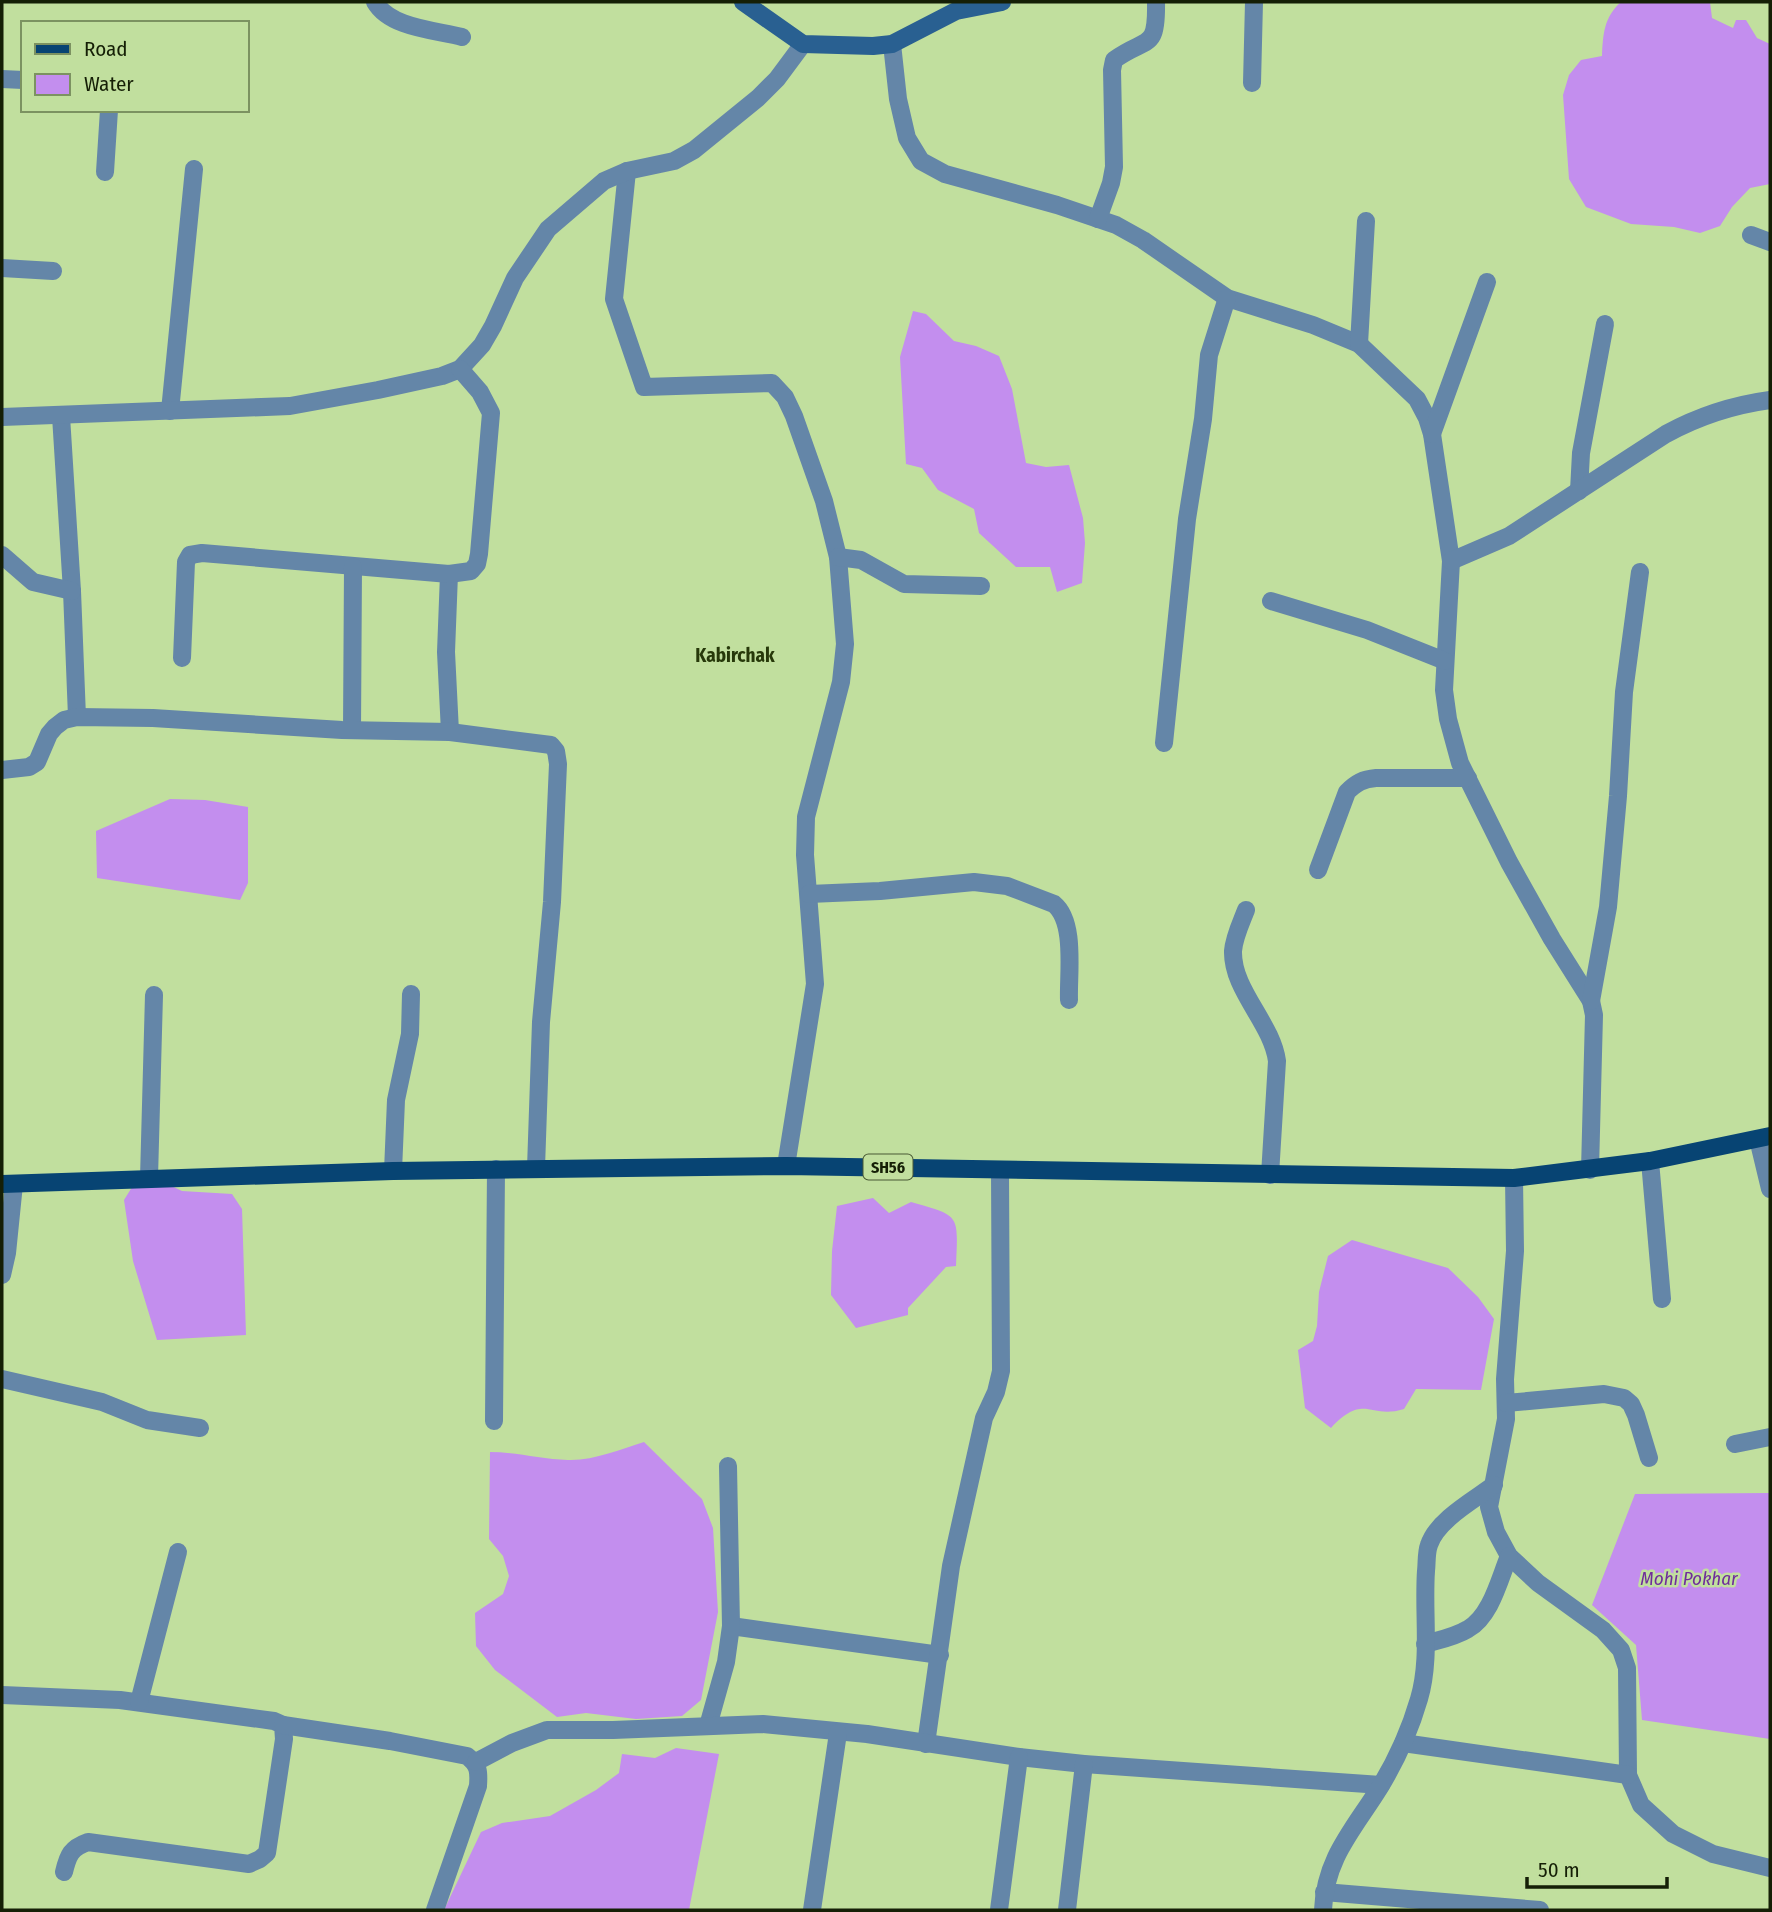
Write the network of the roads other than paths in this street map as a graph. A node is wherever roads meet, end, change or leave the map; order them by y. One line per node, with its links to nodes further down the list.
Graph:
1 (375, 2): 7 (street)
2 (743, 2): 8 (main road)
3 (1002, 2): 6 (main road)
4 (1156, 2): 17 (street)
5 (1254, 2): 12 (street)
6 (954, 6): 9 (main road)
7 (462, 37)
8 (803, 44): 9 (main road); 15 (street)
9 (892, 44): 17 (street)
10 (2, 79): 11 (street)
11 (21, 80)
12 (1252, 83)
13 (109, 112): 16 (street)
14 (194, 169): 29 (street)
15 (627, 171): 27 (street); 35 (street)
16 (106, 172)
17 (1098, 219): 24 (street)
18 (1366, 221): 26 (street)
19 (1751, 235): 20 (street)
20 (1770, 242)
21 (2, 268): 22 (street)
22 (53, 271)
23 (1488, 282): 32 (street)
24 (1227, 298): 26 (street); 48 (street)
25 (1605, 324): 33 (street)
26 (1359, 344): 32 (street)
27 (460, 369): 29 (street); 39 (street)
28 (1770, 400): 33 (street)
29 (170, 411): 31 (street)
30 (2, 416): 31 (street)
31 (61, 416): 41 (street)
32 (1432, 434): 36 (street)
33 (1578, 491): 36 (street)
34 (2, 555): 41 (street)
35 (838, 557): 40 (street); 52 (street)
36 (1451, 561): 44 (street)
37 (353, 567): 39 (street); 43 (street); 46 (street)
38 (1640, 572): 57 (street)
39 (449, 574): 47 (street)
40 (981, 586)
41 (72, 591): 45 (street)
42 (1271, 601): 44 (street)
43 (182, 658)
44 (1445, 661): 50 (street)
45 (77, 717): 46 (street); 49 (street)
46 (352, 730): 47 (street)
47 (450, 732): 61 (street)
48 (1164, 743)
49 (2, 770)
50 (1468, 778): 51 (street); 57 (street)
51 (1318, 870)
52 (809, 894): 56 (street); 60 (street)
53 (1246, 910): 66 (street)
54 (411, 994): 64 (street)
55 (154, 995): 67 (street)
56 (1069, 1000)
57 (1591, 1001): 63 (street)
58 (1764, 1138): 59 (main road, SH56); 70 (street)
59 (1650, 1161): 63 (main road, SH56); 72 (street)
60 (786, 1166): 61 (main road, SH56); 65 (main road, SH56)
61 (536, 1168): 62 (main road, SH56)
62 (496, 1169): 64 (main road, SH56); 75 (street)
63 (1590, 1170): 68 (main road, SH56)
64 (393, 1171): 67 (main road, SH56)
65 (1000, 1171): 66 (main road, SH56); 86 (street)
66 (1270, 1175): 68 (main road, SH56)
67 (149, 1178): 69 (main road, SH56)
68 (1514, 1178): 74 (street)
69 (8, 1184): 71 (street)
70 (1770, 1189)
71 (2, 1275)
72 (1662, 1298)
73 (2, 1379): 76 (street)
74 (1506, 1403): 79 (street); 81 (street)
75 (495, 1421)
76 (200, 1428)
77 (1770, 1437): 78 (street)
78 (1735, 1444)
79 (1649, 1458)
80 (728, 1466): 84 (street)
81 (1494, 1485): 83 (street); 85 (street)
82 (178, 1552): 88 (street)
83 (1509, 1556): 85 (street); 97 (street)
84 (731, 1626): 86 (street); 90 (street)
85 (1425, 1644): 92 (street)
86 (940, 1655): 93 (street)
87 (2, 1695): 88 (street)
88 (139, 1702): 89 (street)
89 (283, 1725): 95 (street); 100 (street)
90 (708, 1726): 91 (street); 95 (street)
91 (838, 1733): 93 (street); 103 (street)
92 (1403, 1743): 97 (street); 98 (street)
93 (926, 1744): 94 (street)
94 (1019, 1757): 96 (street); 104 (street)
95 (476, 1762): 102 (street)
96 (1084, 1764): 98 (street); 105 (street)
97 (1628, 1775): 99 (street)
98 (1381, 1785): 101 (street)
99 (1770, 1868)
100 (64, 1872)
101 (1323, 1901): 106 (street)
102 (435, 1910)
103 (812, 1910)
104 (999, 1910)
105 (1068, 1910)
106 (1540, 1910)

